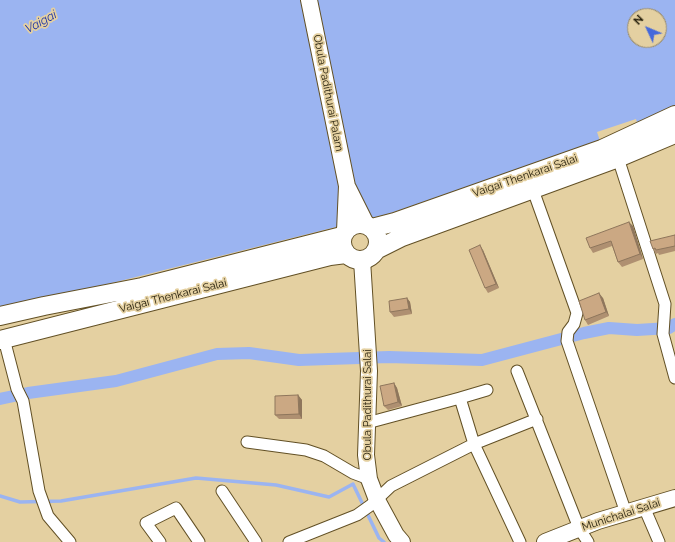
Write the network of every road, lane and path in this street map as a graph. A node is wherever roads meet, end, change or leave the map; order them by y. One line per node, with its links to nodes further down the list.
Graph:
1 (309, 0): 5 (main road, Obula Padithurai Palam)
2 (675, 115): 7 (main road, Vaigai Thenkarai Salai)
3 (675, 134): 4 (main road, Vaigai Thenkarai Salai)
4 (618, 158): 6 (main road, Vaigai Thenkarai Salai); 10 (street)
5 (347, 186): 7 (main road, Obula Padithurai Palam); 8 (main road, Obula Padithurai Palam)
6 (533, 190): 9 (main road, Vaigai Thenkarai Salai); 26 (street)
7 (369, 226): 8 (main road); 9 (main road)
8 (343, 234): 9 (main road); 11 (main road, Vaigai Thenkarai Salai)
9 (361, 254): 12 (main road, Vaigai Thenkarai Salai); 18 (main road, Obula Padithurai Salai)
10 (670, 307): 14 (street)
11 (0, 316)
12 (2, 340): 28 (street)
13 (517, 370): 17 (street)
14 (675, 377)
15 (487, 390): 16 (street)
16 (460, 398): 18 (street); 20 (street)
17 (537, 419): 20 (street); 27 (street)
18 (367, 423): 21 (main road, Obula Padithurai Salai)
19 (247, 442): 21 (street)
20 (474, 444): 24 (street); 34 (street)
21 (369, 480): 24 (main road, Obula Padithurai Salai)
22 (222, 491): 31 (street)
23 (675, 498): 25 (main road, Munichalai Salai)
24 (374, 502): 32 (street); 33 (main road, Obula Padithurai Salai)
25 (644, 507): 26 (main road, Munichalai Salai); 37 (street)
26 (626, 513): 27 (main road, Munichalai Salai)
27 (579, 528): 35 (main road, Munichalai Salai); 36 (street)
28 (70, 542)
29 (160, 542): 30 (street)
30 (199, 542)
31 (256, 542)
32 (289, 542)
33 (402, 542)
34 (520, 542)
35 (545, 542)
36 (588, 542)
37 (659, 542)

